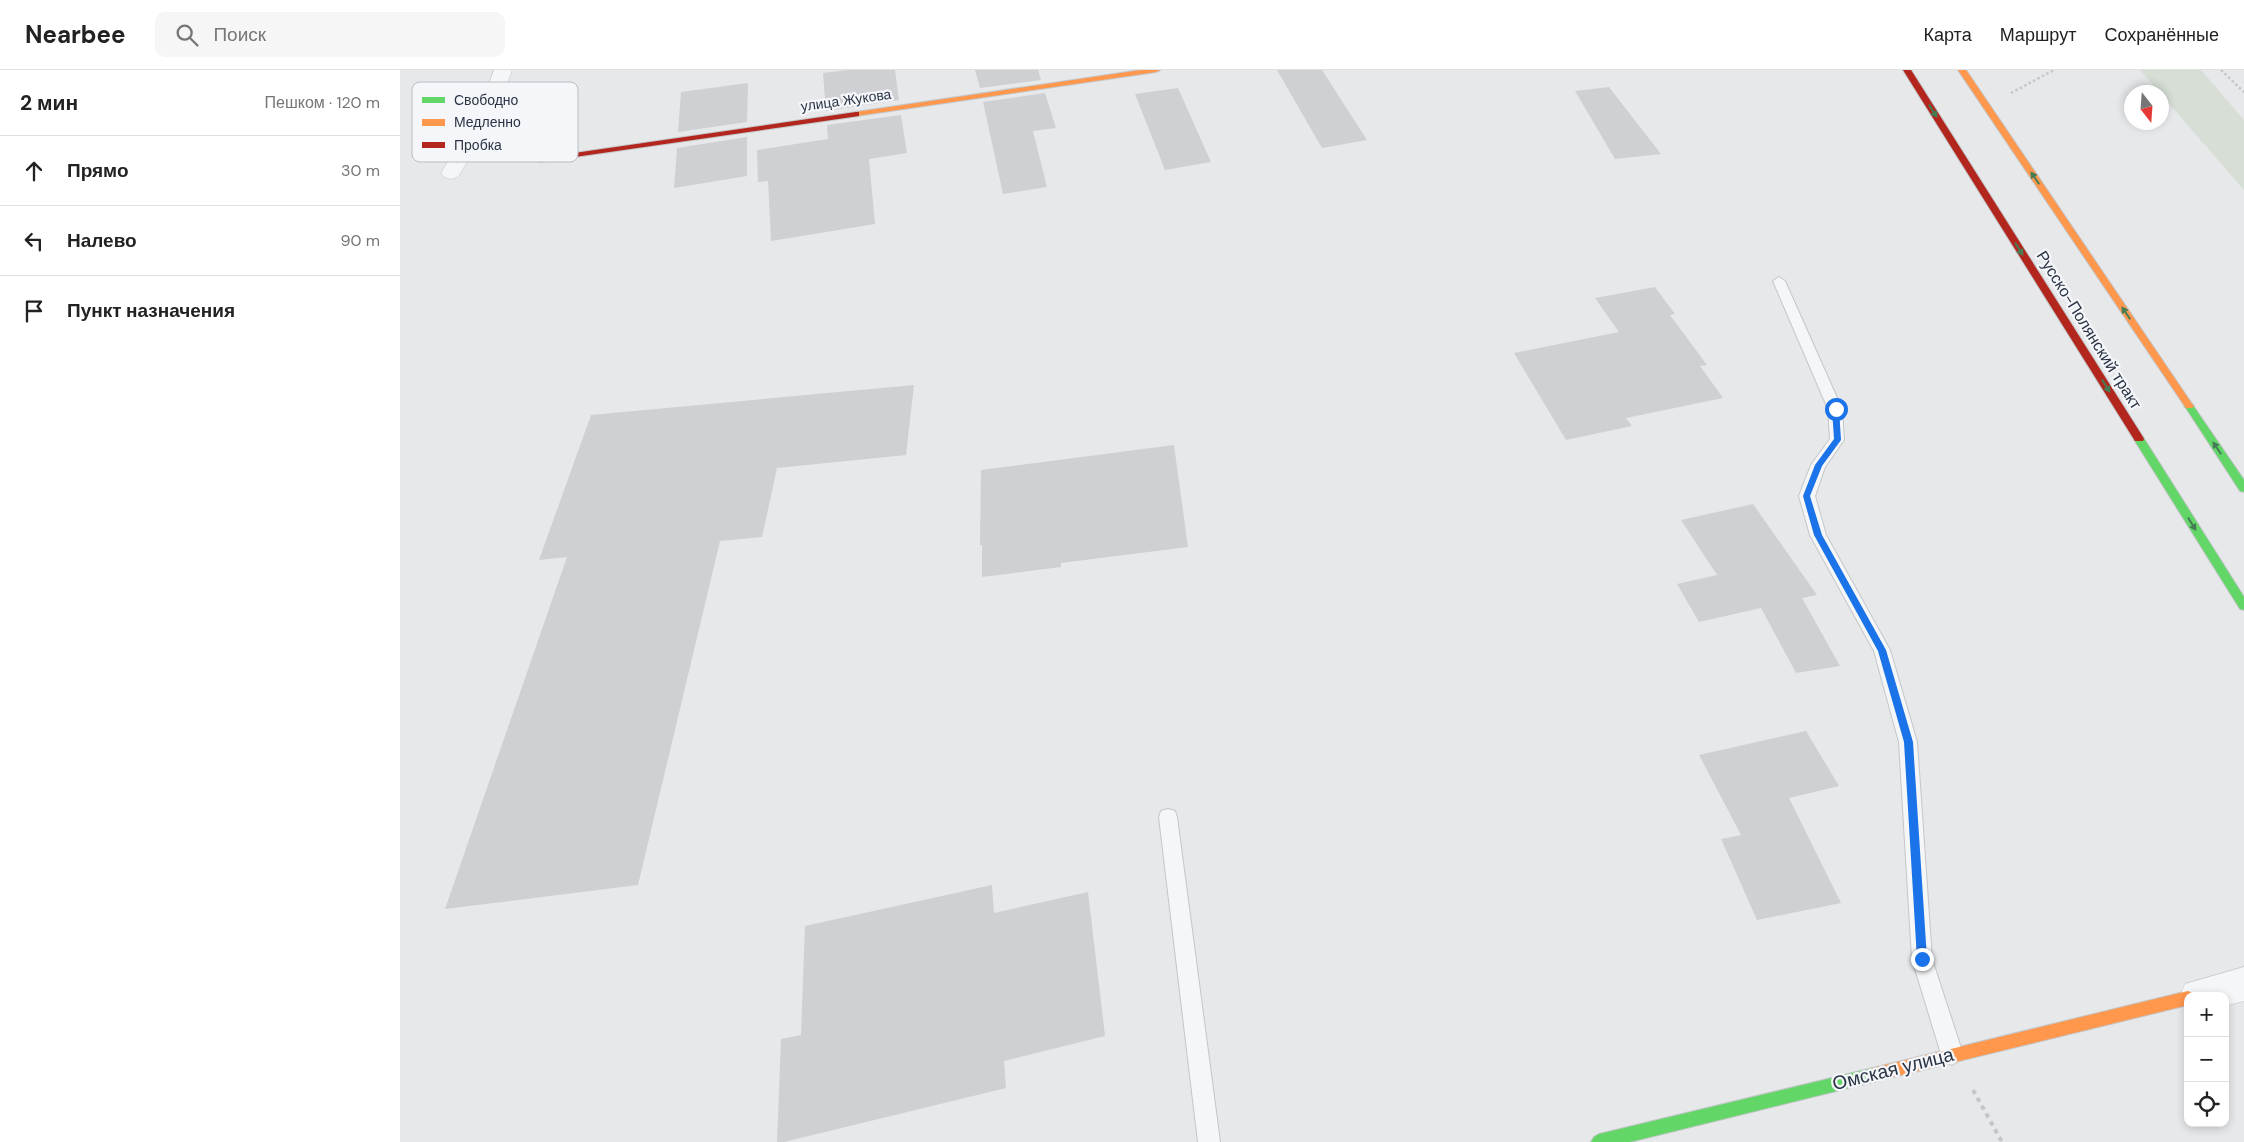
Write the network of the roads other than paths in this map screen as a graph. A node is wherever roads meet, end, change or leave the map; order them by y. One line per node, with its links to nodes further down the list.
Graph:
1 (503, 70): 5 (street)
2 (1156, 70): 6 (main road, улица Жукова)
3 (1907, 70): 11 (main road, Русско-Полянский тракт, one-way to 11)
4 (1962, 70): 10 (main road, one-way to 4)
5 (499, 82)
6 (578, 154)
7 (458, 162): 8 (street)
8 (451, 173)
9 (1779, 281): 16 (lane)
10 (2244, 488)
11 (2244, 606)
12 (1168, 817): 17 (lane)
13 (2244, 984): 14 (street)
14 (2213, 992)
15 (2184, 999): 16 (main road, Омская улица)
16 (1952, 1054): 18 (main road, Омская улица)
17 (1209, 1142)
18 (1598, 1142)

